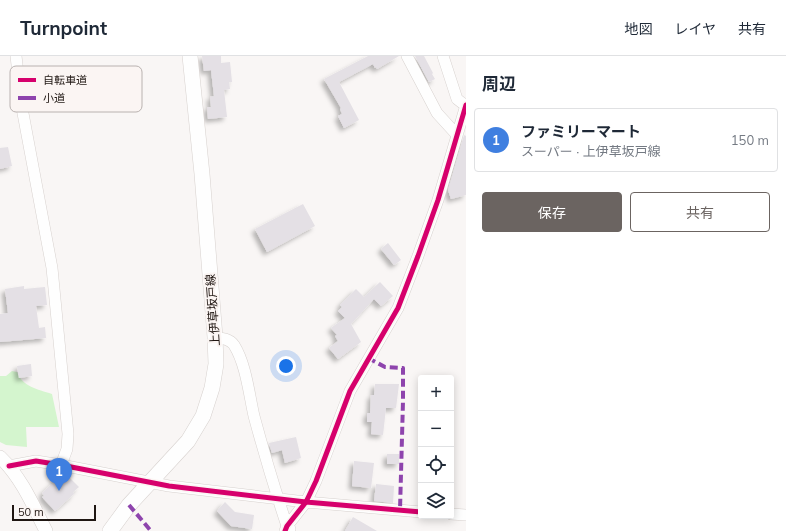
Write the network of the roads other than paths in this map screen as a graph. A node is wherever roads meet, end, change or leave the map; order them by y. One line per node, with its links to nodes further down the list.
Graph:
1 (16, 56): 5 (street)
2 (190, 56): 9 (main road, 上伊草坂戸線)
3 (406, 56): 8 (street)
4 (443, 56): 6 (street)
5 (17, 66)
6 (466, 105): 8 (street)
7 (23, 112): 11 (street)
8 (457, 135): 14 (street)
9 (215, 337): 12 (main road, 上伊草坂戸線); 13 (street)
10 (4, 461): 11 (street); 19 (street)
11 (61, 465): 12 (street)
12 (150, 482): 13 (street); 20 (main road, 上伊草坂戸線)
13 (278, 499): 14 (street); 18 (street)
14 (306, 502): 15 (street); 18 (street)
15 (418, 512)
16 (454, 514): 17 (street)
17 (466, 515)
18 (288, 529)
19 (46, 531)
20 (110, 531)

